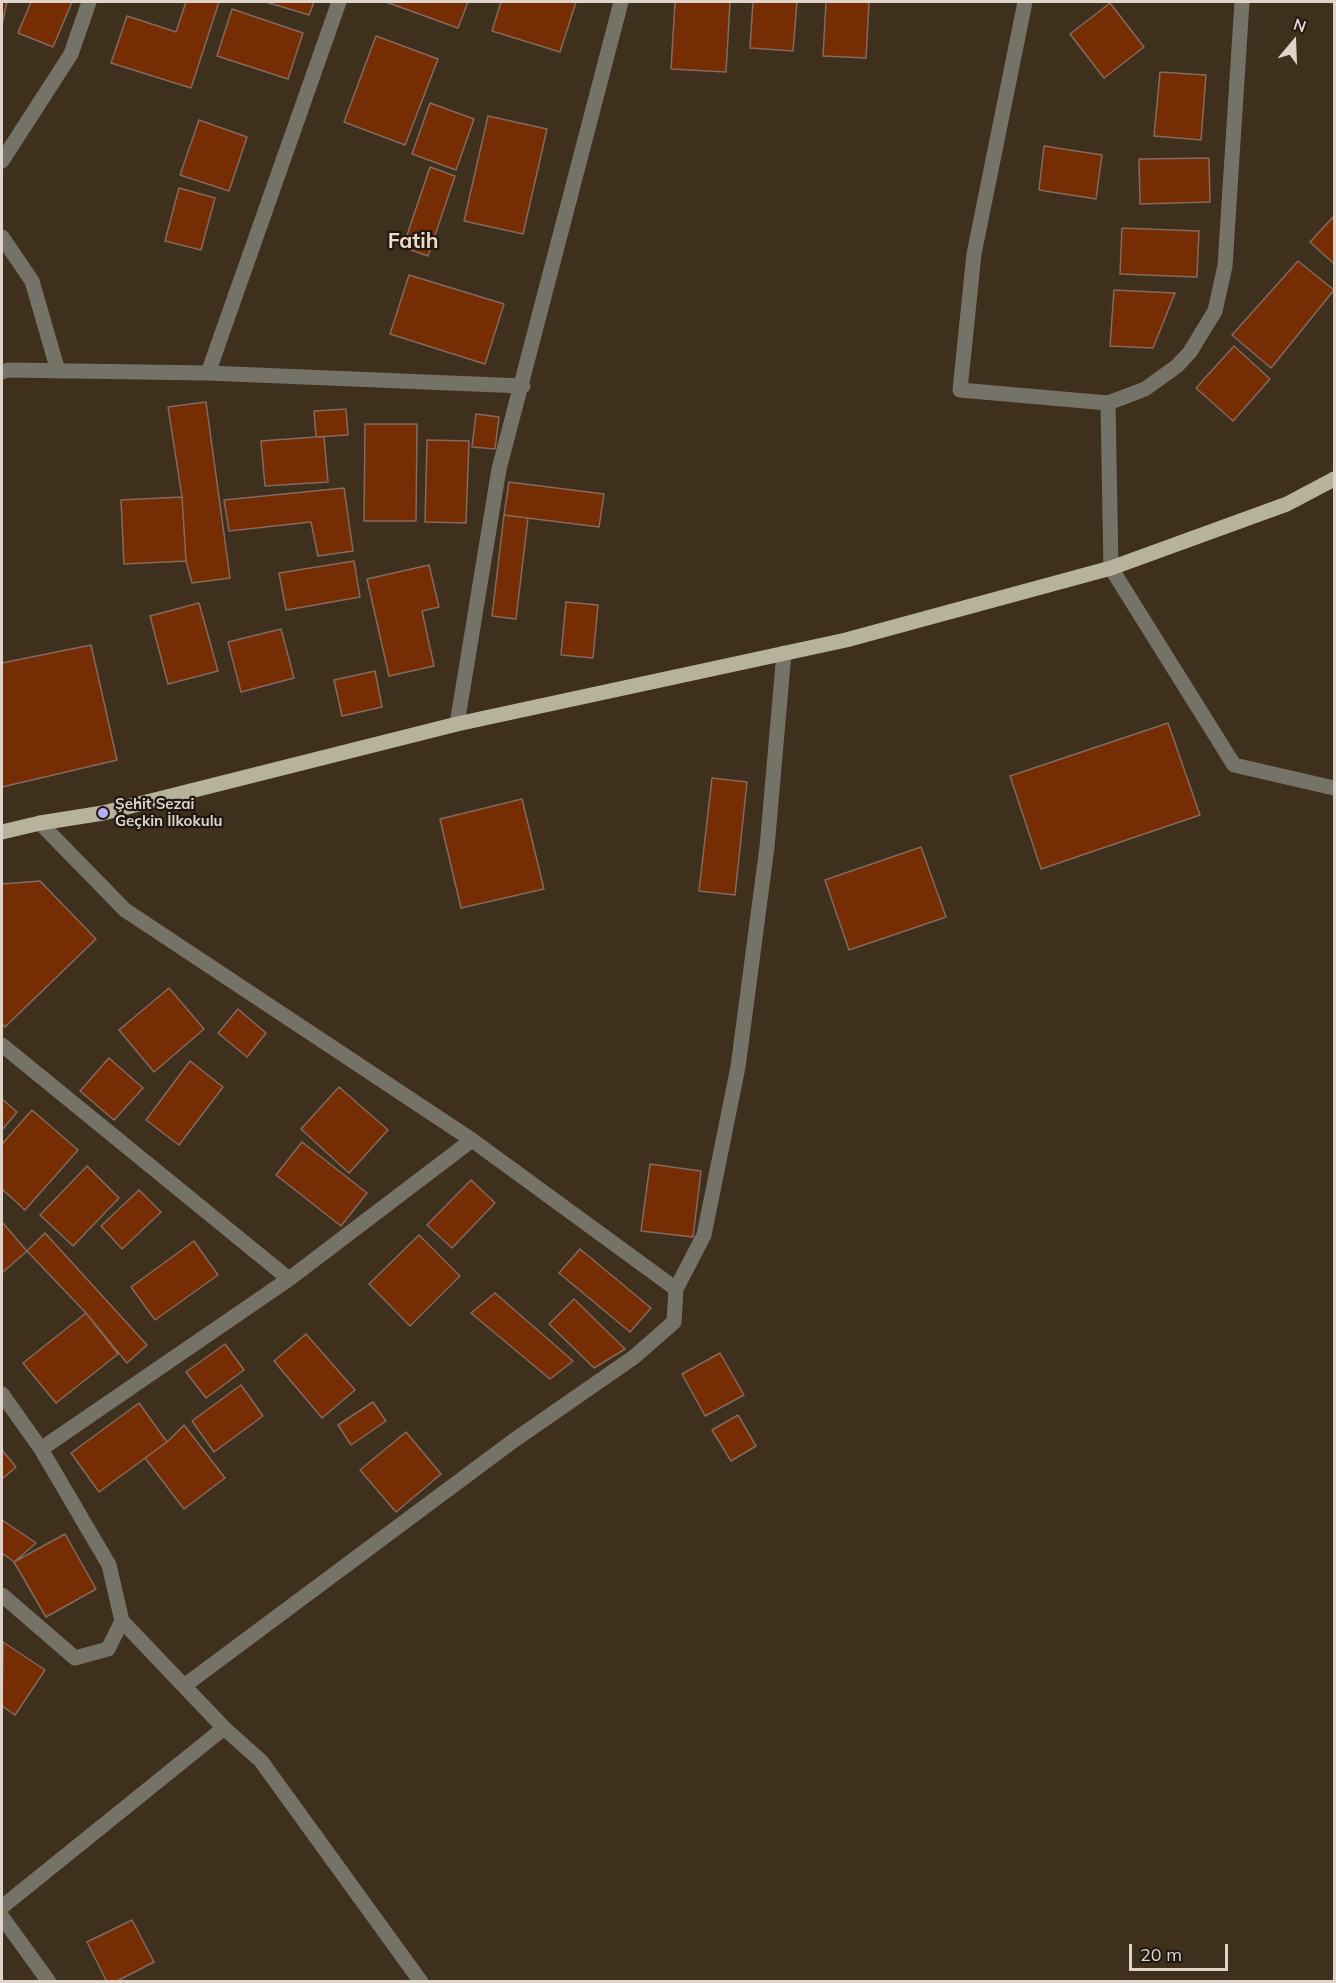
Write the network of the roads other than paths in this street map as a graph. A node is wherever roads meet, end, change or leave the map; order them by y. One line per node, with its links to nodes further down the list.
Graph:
1 (89, 2): 6 (street)
2 (339, 2): 10 (street)
3 (621, 2): 11 (street)
4 (1025, 2): 12 (street)
5 (1242, 2): 12 (street)
6 (2, 161)
7 (2, 237): 8 (street)
8 (58, 371): 9 (street); 10 (street)
9 (2, 372)
10 (208, 373): 11 (street)
11 (523, 386): 16 (street)
12 (1108, 403): 14 (street)
13 (1335, 479): 14 (main road)
14 (1111, 568): 15 (main road); 17 (street)
15 (784, 653): 16 (main road); 23 (street)
16 (458, 724): 18 (main road)
17 (1335, 788)
18 (40, 822): 19 (main road); 21 (street)
19 (2, 832)
20 (2, 1045): 22 (street)
21 (472, 1140): 22 (street); 23 (street)
22 (289, 1279): 25 (street)
23 (676, 1289): 28 (street)
24 (2, 1394): 25 (street)
25 (41, 1449): 27 (street)
26 (2, 1595): 27 (street)
27 (122, 1621): 28 (street)
28 (184, 1686): 29 (street)
29 (224, 1728): 30 (street); 33 (street)
30 (2, 1907)
31 (2, 1917): 32 (street)
32 (50, 1982)
33 (421, 1982)

